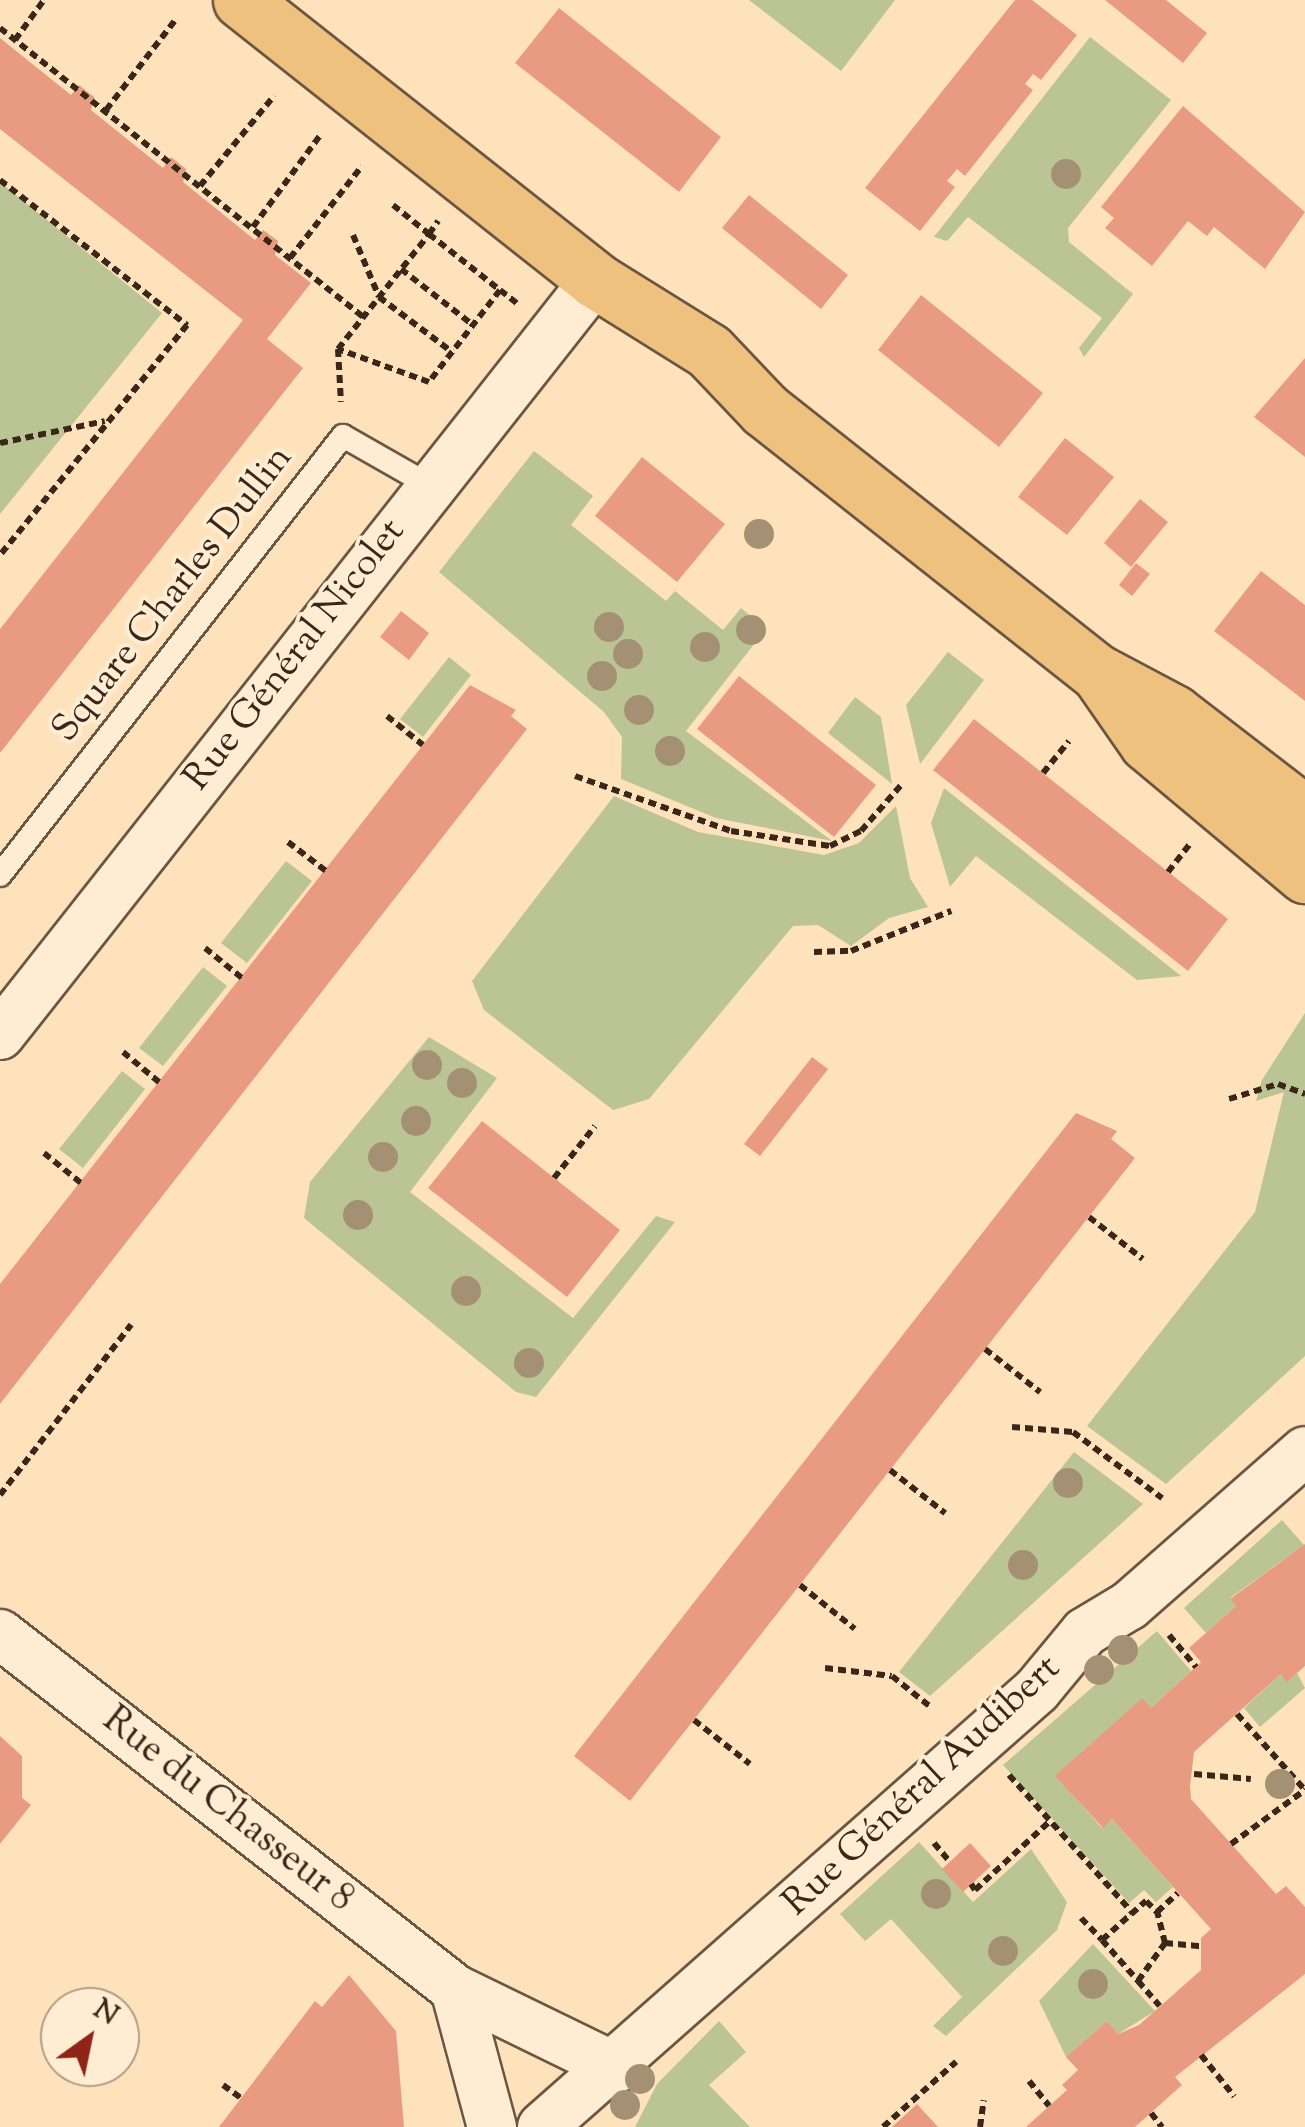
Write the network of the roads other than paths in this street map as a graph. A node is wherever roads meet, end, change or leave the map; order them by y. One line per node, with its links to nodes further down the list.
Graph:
1 (241, 0): 2 (main road)
2 (595, 280): 3 (street, Rue Général Nicolet); 4 (main road)
3 (428, 485): 6 (lane, Square Charles Dullin); 8 (street, Rue Général Nicolet)
4 (1097, 672): 5 (main road); 7 (main road)
5 (1305, 814)
6 (0, 875)
7 (1305, 875)
8 (0, 1036)
9 (1305, 1450): 12 (street, Rue Général Audibert)
10 (0, 1634): 11 (street, Rue du Chasseur 8)
11 (455, 1989): 12 (street, Rue du Chasseur 8); 13 (street)
12 (593, 2097): 14 (street, Rue Général Audibert)
13 (492, 2127)
14 (542, 2127)

